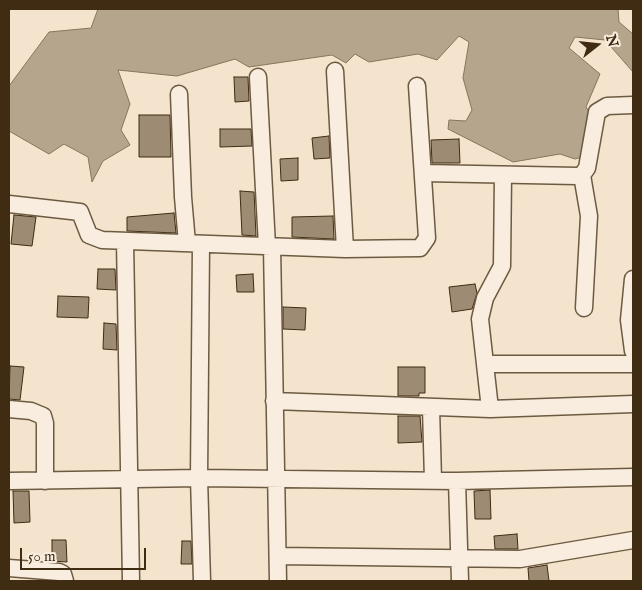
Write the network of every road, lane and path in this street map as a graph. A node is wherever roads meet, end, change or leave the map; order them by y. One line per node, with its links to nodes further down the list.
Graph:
1 (336, 71): 13 (street)
2 (258, 77): 12 (street)
3 (418, 86): 6 (street)
4 (179, 94): 11 (street)
5 (633, 105): 7 (street)
6 (424, 173): 8 (street); 13 (street)
7 (582, 174): 8 (street); 15 (street)
8 (504, 175): 17 (street)
9 (9, 204): 10 (street)
10 (125, 241): 11 (street); 26 (street)
11 (194, 244): 12 (street); 25 (street)
12 (269, 246): 13 (street); 19 (street)
13 (345, 249)
14 (633, 279): 16 (street)
15 (584, 308)
16 (633, 352)
17 (485, 364): 18 (street); 22 (street)
18 (633, 364)
19 (274, 401): 21 (street); 27 (street)
20 (633, 404): 22 (street)
21 (431, 408): 22 (street); 28 (street)
22 (490, 409)
23 (9, 410): 30 (street)
24 (633, 477): 31 (street)
25 (198, 478): 26 (street); 27 (street); 38 (street)
26 (130, 480): 30 (street); 37 (street)
27 (274, 480): 28 (street); 33 (street)
28 (434, 480): 31 (street)
29 (9, 481): 30 (street)
30 (45, 481)
31 (457, 481): 34 (street)
32 (633, 540): 34 (street)
33 (278, 556): 34 (street); 39 (street)
34 (459, 558): 40 (street)
35 (9, 568): 36 (street)
36 (65, 581)
37 (131, 581)
38 (202, 581)
39 (278, 581)
40 (460, 581)

